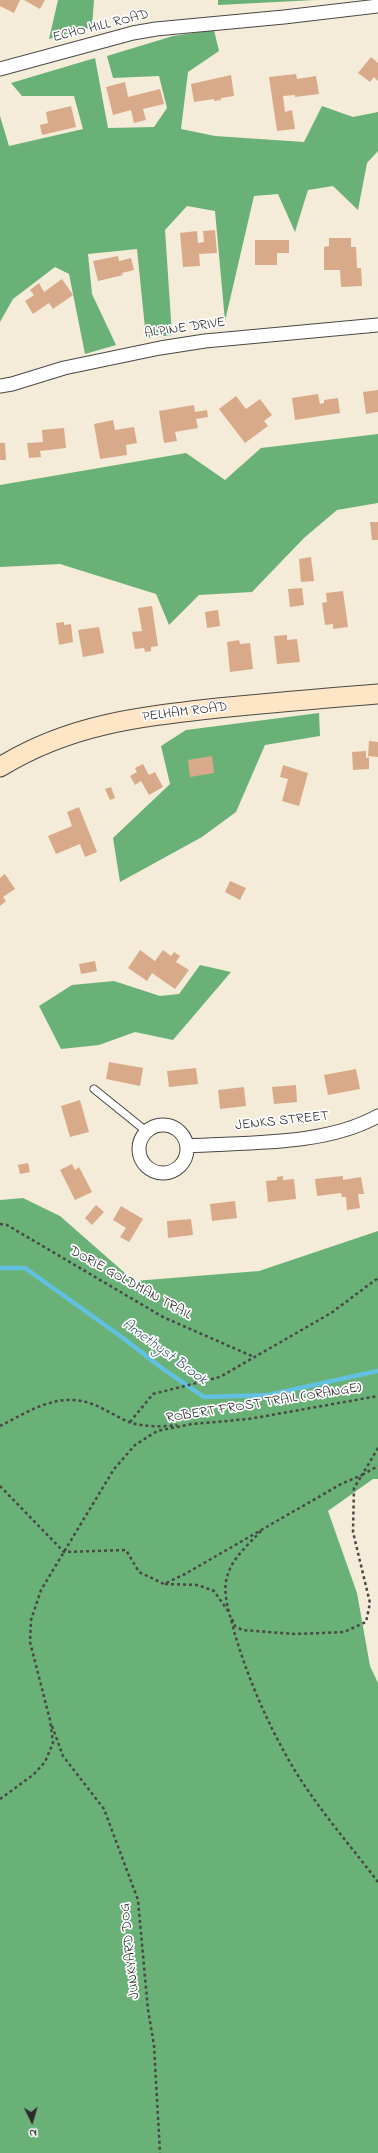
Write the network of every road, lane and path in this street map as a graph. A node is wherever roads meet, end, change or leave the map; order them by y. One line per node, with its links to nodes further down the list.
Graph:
1 (378, 6): 2 (street, ECHO HILL ROAD)
2 (0, 69)
3 (378, 325): 4 (street, ALPINE DRIVE)
4 (0, 386)
5 (378, 694): 6 (main road, PELHAM ROAD)
6 (0, 767)
7 (94, 1089): 9 (lane)
8 (378, 1116): 10 (street, JENKS STREET)
9 (146, 1131): 10 (street); 10 (street)
10 (187, 1146)
11 (0, 1224): 13 (path, DORIE GOLDMAN TRAIL)
12 (378, 1278): 13 (path)
13 (254, 1357): 15 (path)
14 (378, 1396): 16 (path, ROBERT FROST TRAIL (ORANGE))
15 (130, 1422): 16 (path); 17 (path)
16 (192, 1424): 23 (path, ROBERT FROST TRAIL (ORANGE))
17 (0, 1426)
18 (378, 1448): 20 (path)
19 (378, 1466): 20 (path)
20 (362, 1475): 22 (path); 25 (path)
21 (0, 1486): 23 (path)
22 (264, 1528): 24 (path); 25 (path)
23 (64, 1552): 24 (path); 26 (path, ROBERT FROST TRAIL (ORANGE))
24 (164, 1584): 25 (path)
25 (229, 1612): 28 (path)
26 (50, 1720): 27 (path, ROBERT FROST TRAIL (ORANGE)); 29 (path, JUNKYARD DOG)
27 (0, 1799)
28 (378, 1882)
29 (160, 2153)

